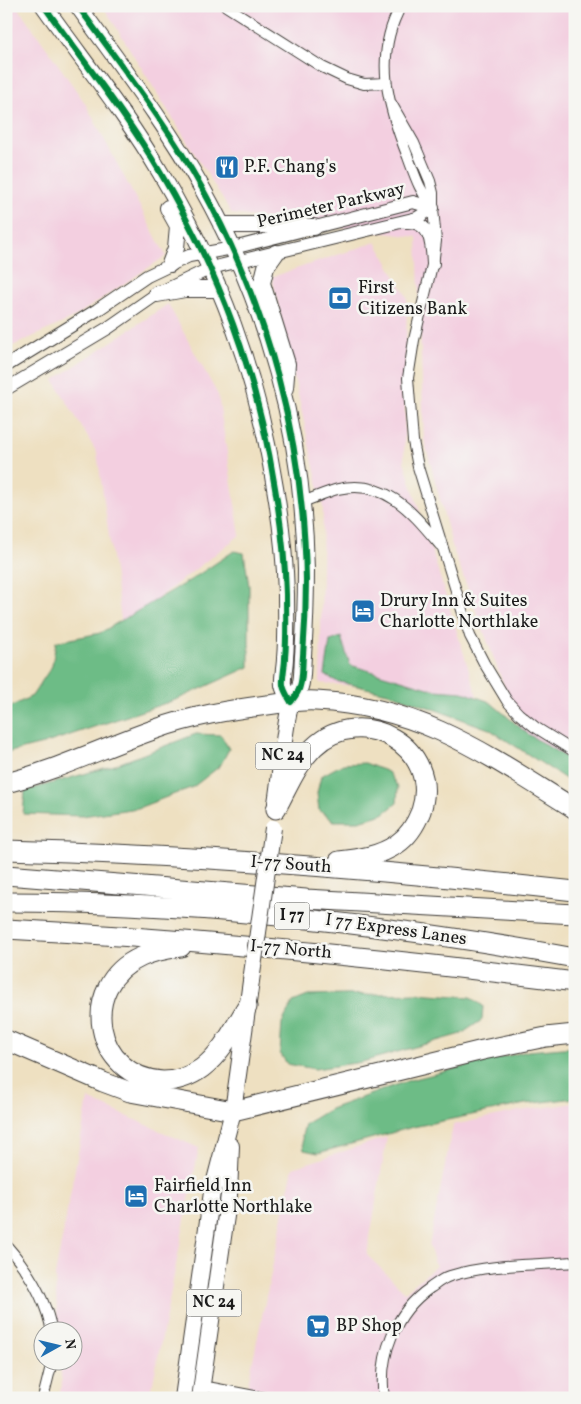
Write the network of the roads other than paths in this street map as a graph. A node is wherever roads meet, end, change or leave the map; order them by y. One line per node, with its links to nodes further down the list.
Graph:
1 (44, 6): 6 (main road, NC 24)
2 (78, 6): 9 (main road, NC 24)
3 (226, 6): 5 (street)
4 (401, 6): 5 (street)
5 (386, 83): 7 (street)
6 (159, 170): 11 (main road, NC 24); 14 (main road)
7 (433, 208): 8 (street, Perimeter Parkway); 10 (street, Perimeter Parkway); 15 (street)
8 (400, 222): 12 (street, Perimeter Parkway); 15 (street)
9 (221, 225): 10 (main road); 13 (main road, NC 24)
10 (314, 227): 13 (street, Perimeter Parkway)
11 (204, 252): 13 (street, Perimeter Parkway); 14 (street, Perimeter Parkway); 16 (main road, NC 24)
12 (276, 253): 13 (street, Perimeter Parkway); 21 (main road)
13 (236, 255): 16 (street, Perimeter Parkway); 21 (main road, NC 24)
14 (170, 264): 19 (street, Perimeter Parkway)
15 (433, 264): 23 (street)
16 (211, 268): 17 (main road, NC 24); 18 (street, Perimeter Parkway)
17 (220, 289): 18 (main road); 24 (main road, NC 24)
18 (157, 294): 20 (street, Perimeter Parkway)
19 (6, 366)
20 (9, 388)
21 (284, 398): 22 (main road, NC 24)
22 (302, 502): 23 (street); 24 (main road, NC 24)
23 (443, 548): 25 (street)
24 (291, 702): 26 (highway); 27 (main road, NC 24); 28 (highway)
25 (575, 752)
26 (6, 783)
27 (276, 809): 30 (highway); 39 (main road, NC 24, bridge)
28 (575, 809)
29 (6, 850): 30 (highway, I-77 South)
30 (308, 866): 32 (highway, I-77 South)
31 (6, 875): 34 (highway, I 77 Express Lanes / I 77)
32 (575, 891)
33 (6, 902): 37 (highway, I 77 Express Lanes / I 77)
34 (575, 914)
35 (6, 928): 36 (highway, I-77 North / I 77)
36 (214, 943): 38 (highway, I-77 North / I 77); 39 (highway)
37 (575, 958)
38 (575, 982)
39 (248, 1007): 42 (main road, NC 24)
40 (575, 1034): 42 (highway)
41 (6, 1040): 42 (highway)
42 (233, 1111): 47 (main road, NC 24); 49 (main road, NC 24)
43 (6, 1245): 45 (street)
44 (575, 1262): 51 (street)
45 (49, 1322)
46 (50, 1372): 48 (street)
47 (201, 1392): 50 (street)
48 (43, 1398)
49 (183, 1398)
50 (265, 1398)
51 (384, 1398)

